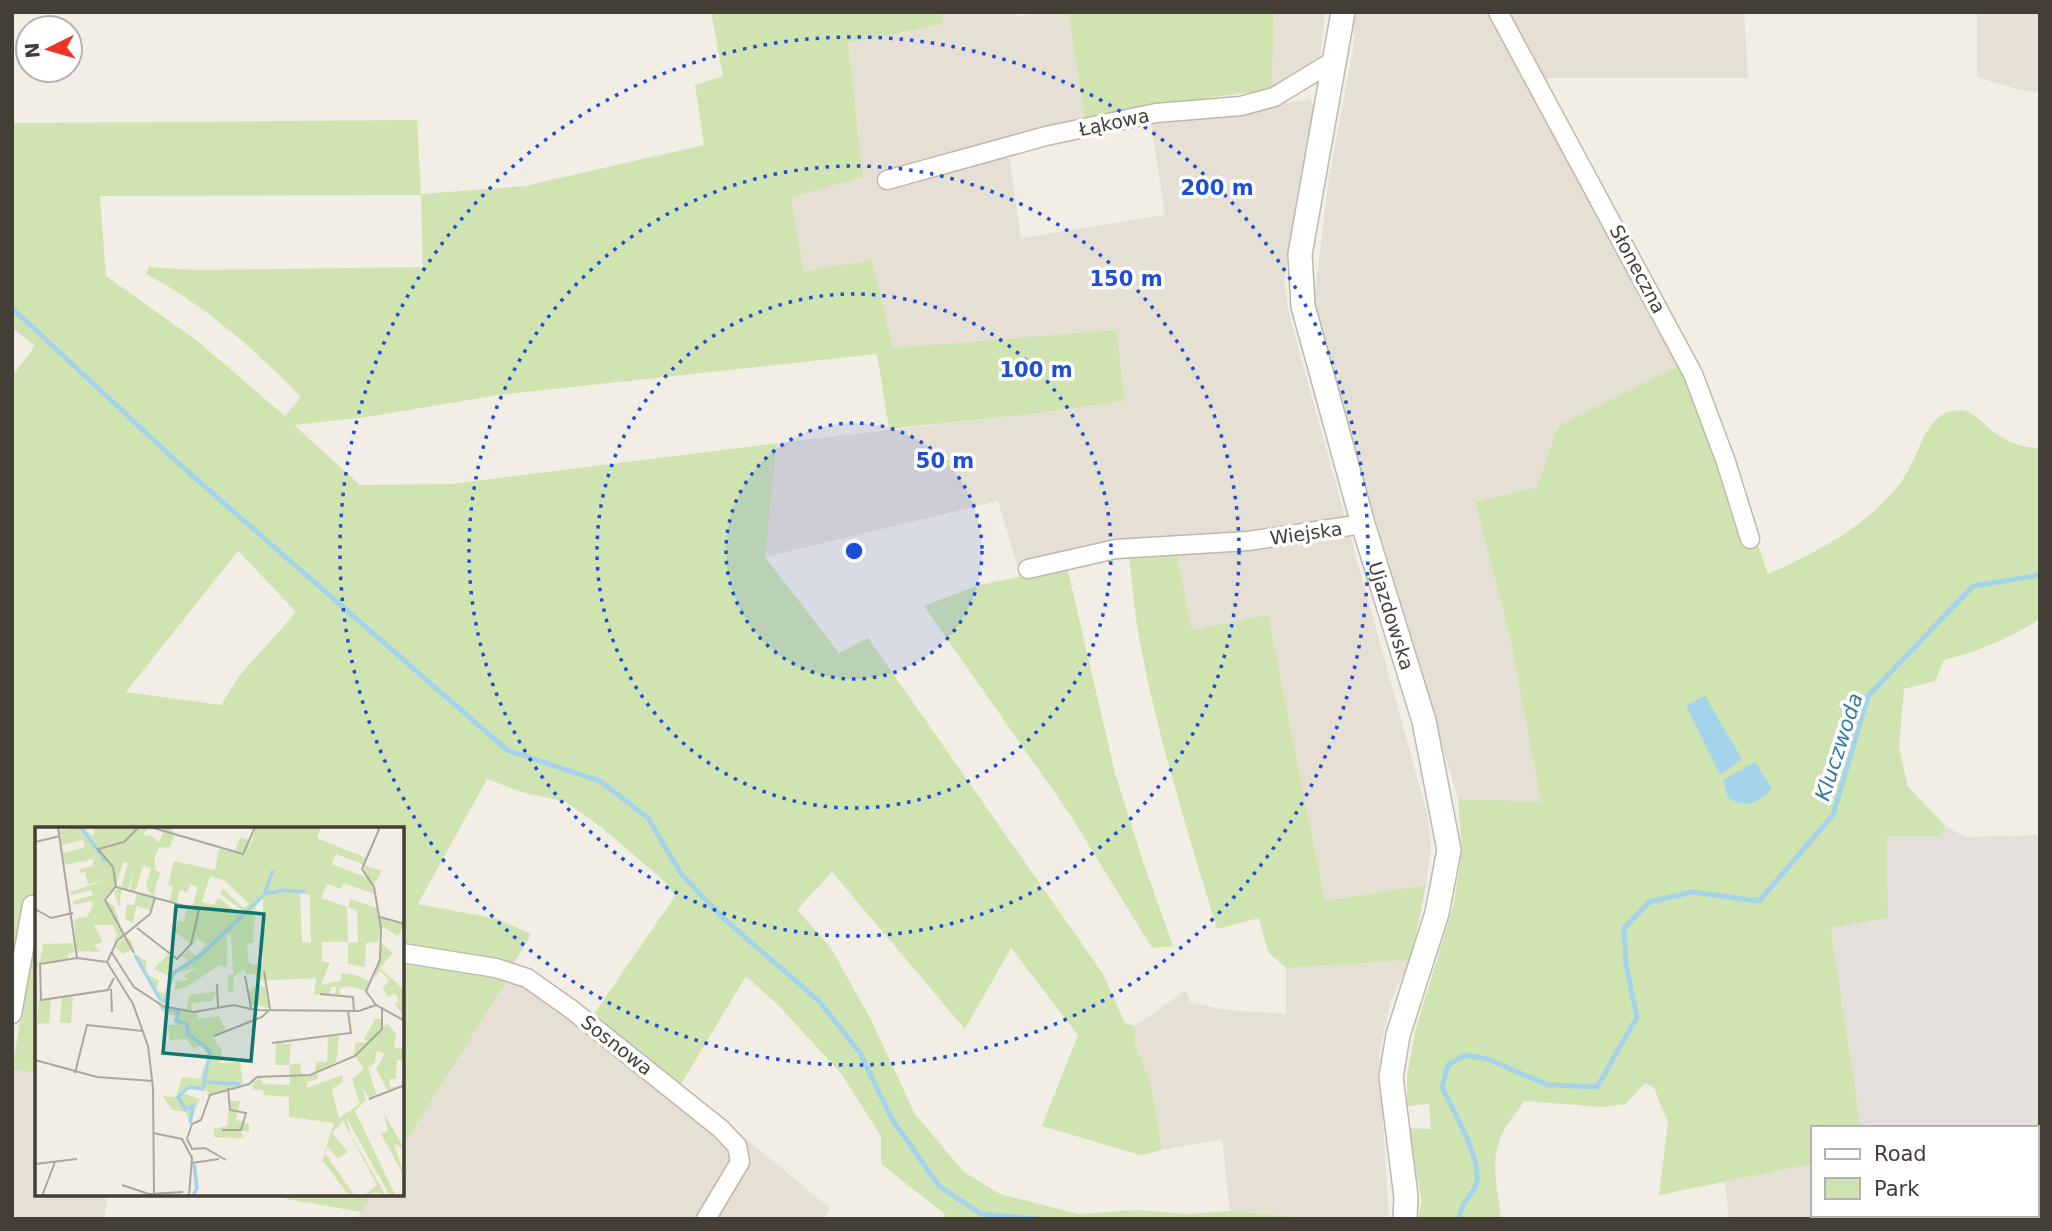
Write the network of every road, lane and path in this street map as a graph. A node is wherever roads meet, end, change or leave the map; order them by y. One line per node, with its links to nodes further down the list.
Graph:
1 (1343, 12): 3 (street, Ujazdowska)
2 (1498, 12): 6 (street, Słoneczna)
3 (1335, 61): 4 (street, Łąkowa); 5 (street, Ujazdowska)
4 (887, 180)
5 (1363, 524): 7 (street, Wiejska); 12 (street, Ujazdowska)
6 (1750, 539)
7 (1028, 569)
8 (34, 905): 10 (street)
9 (404, 953): 11 (street, Sosnowa)
10 (12, 1014)
11 (706, 1219)
12 (1405, 1219)

